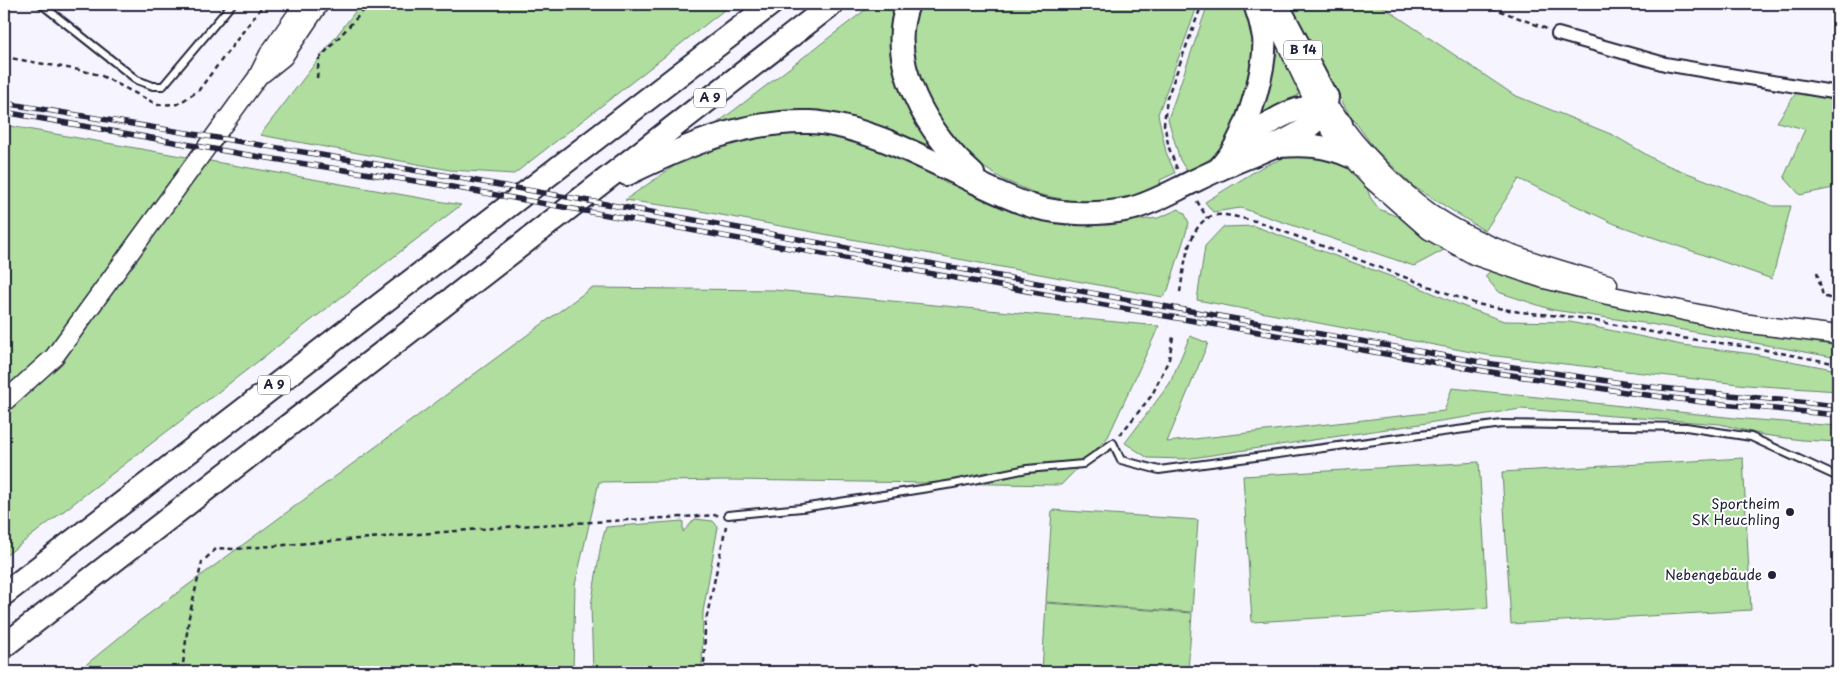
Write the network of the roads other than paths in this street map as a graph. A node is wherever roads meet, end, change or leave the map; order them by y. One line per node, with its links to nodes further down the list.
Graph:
1 (41, 4): 2 (lane)
2 (232, 4)
3 (304, 4): 12 (main road)
4 (319, 4): 12 (main road)
5 (771, 4): 26 (highway, A 9)
6 (832, 4): 20 (highway, A 9)
7 (908, 4): 19 (highway)
8 (1255, 4): 16 (highway)
9 (1264, 4): 14 (main road)
10 (1278, 4): 14 (main road, B 14)
11 (1558, 34): 13 (street)
12 (257, 78): 23 (main road)
13 (1838, 93)
14 (1326, 111): 15 (highway); 16 (highway); 17 (main road); 21 (main road)
15 (1270, 147): 17 (highway); 18 (highway)
16 (1235, 148): 18 (highway)
17 (1350, 156): 22 (main road)
18 (1218, 169): 19 (highway)
19 (988, 188): 20 (highway)
20 (588, 193): 27 (highway, A 9)
21 (1838, 326)
22 (1838, 335)
23 (4, 402)
24 (1838, 477): 25 (lane)
25 (728, 515)
26 (4, 594)
27 (4, 646)

